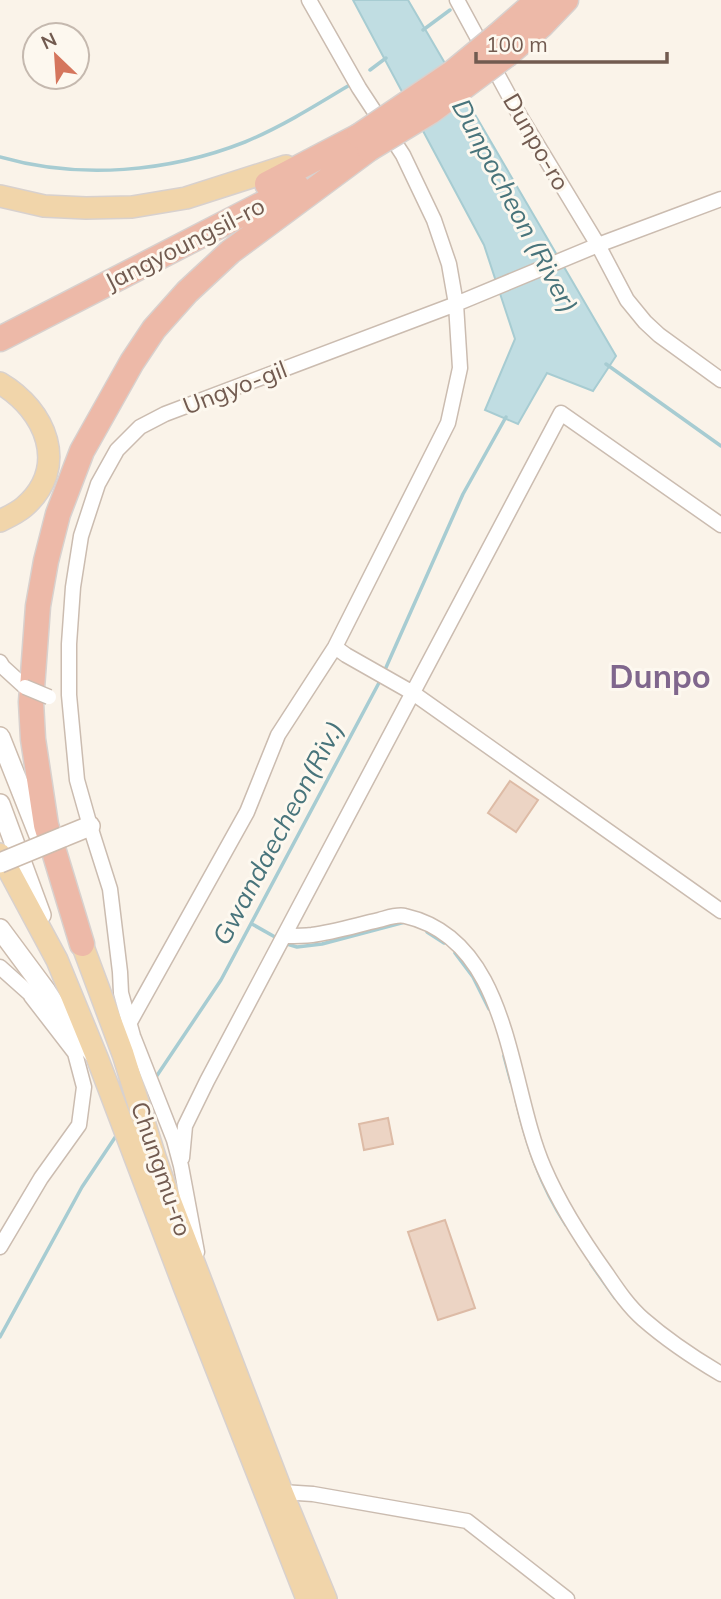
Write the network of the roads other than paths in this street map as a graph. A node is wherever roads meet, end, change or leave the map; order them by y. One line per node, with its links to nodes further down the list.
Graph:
1 (309, 0): 10 (street)
2 (457, 0): 9 (street, Dunpo-ro)
3 (538, 0): 5 (highway)
4 (566, 0): 5 (highway)
5 (503, 44): 6 (highway, bridge)
6 (364, 142): 7 (main road); 11 (highway, Jangyoungsil-ro); 12 (highway, Jangyoungsil-ro); 29 (highway)
7 (0, 196)
8 (721, 199): 9 (street, Ungyo-gil)
9 (597, 246): 10 (street, Ungyo-gil); 13 (street, Dunpo-ro)
10 (460, 302): 17 (street); 20 (street, Ungyo-gil)
11 (0, 320)
12 (0, 340)
13 (721, 380)
14 (0, 383): 15 (main road)
15 (0, 521)
16 (721, 525): 19 (street)
17 (340, 651): 19 (street); 34 (street)
18 (0, 662): 20 (street, bridge)
19 (410, 691): 26 (street); 28 (street)
20 (69, 695): 23 (street, Ungyo-gil)
21 (0, 737): 29 (street, Chungmu-ro)
22 (0, 804): 30 (street, Chungmu-ro)
23 (90, 826): 25 (street, bridge); 34 (street, Ungyo-gil)
24 (0, 853): 30 (main road)
25 (0, 863)
26 (721, 911)
27 (0, 929): 33 (street)
28 (285, 936): 36 (street); 40 (street)
29 (82, 944): 34 (main road, Chungmu-ro)
30 (57, 960): 35 (main road, Chungmu-ro)
31 (0, 967): 32 (street)
32 (31, 996): 33 (street); 38 (street)
33 (66, 1023): 35 (street)
34 (129, 1037): 36 (street, Ungyo-gil); 37 (main road, Chungmu-ro)
35 (98, 1060): 37 (main road, Chungmu-ro)
36 (181, 1166): 39 (street)
37 (149, 1168): 39 (main road, Chungmu-ro); 41 (main road, Chungmu-ro)
38 (0, 1247)
39 (201, 1281): 41 (main road, Chungmu-ro)
40 (721, 1374)
41 (274, 1495): 42 (main road, Chungmu-ro); 43 (main road, Chungmu-ro); 44 (street)
42 (307, 1599)
43 (326, 1599)
44 (567, 1599)

